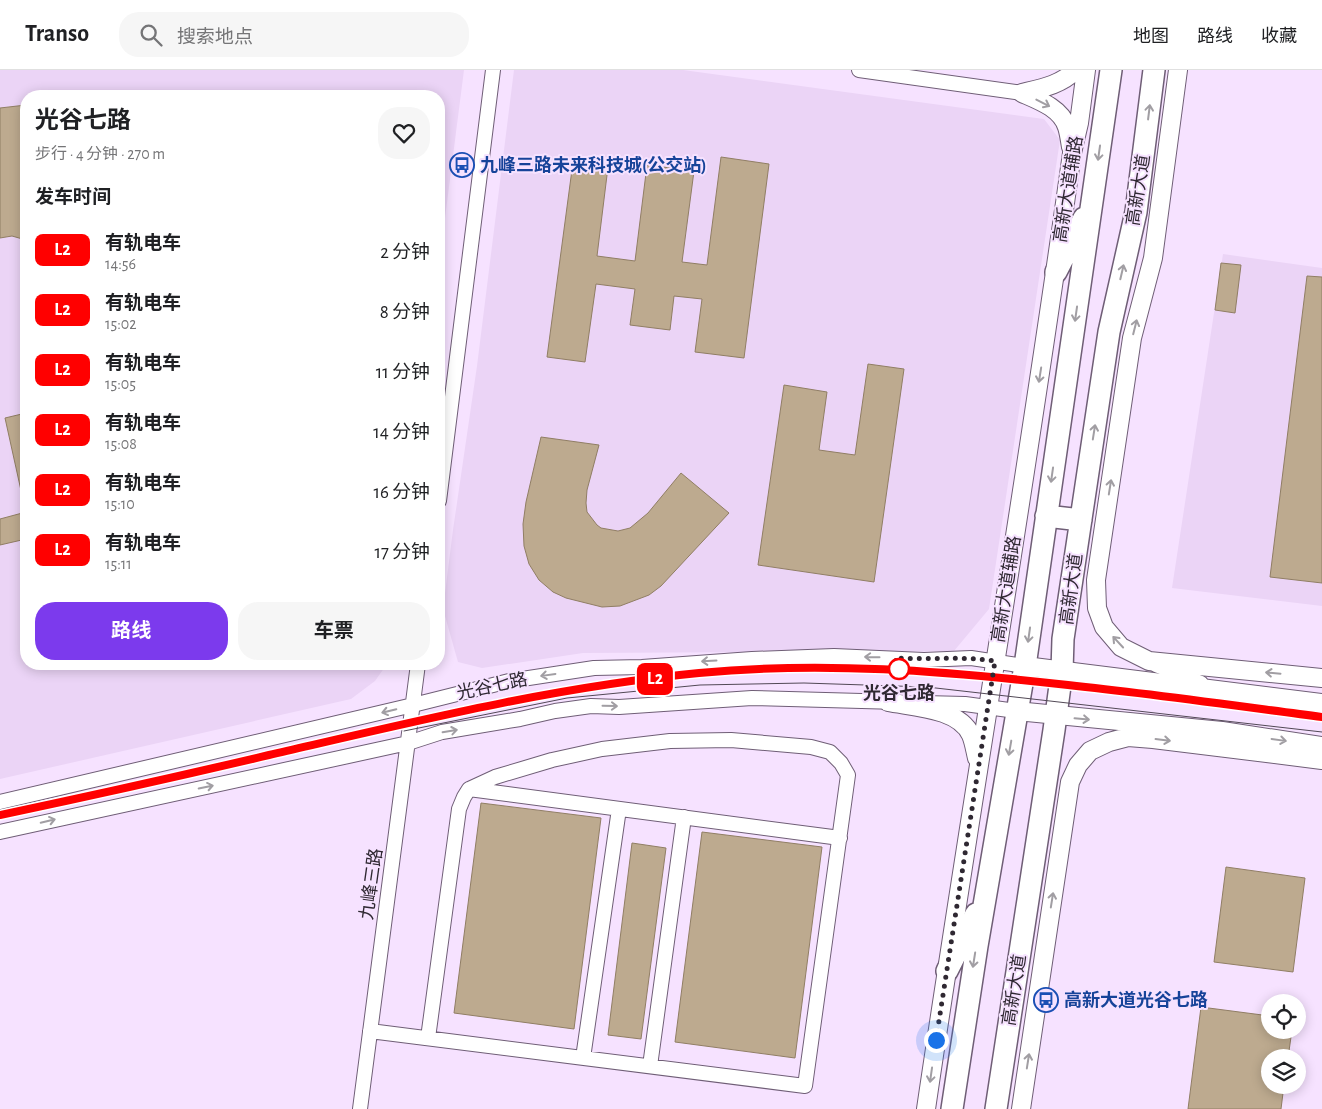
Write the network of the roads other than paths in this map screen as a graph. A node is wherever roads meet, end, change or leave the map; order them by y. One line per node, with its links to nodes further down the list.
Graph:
1 (493, 70): 14 (street)
2 (859, 70): 8 (street)
3 (1076, 70): 8 (main road)
4 (1086, 70): 9 (main road, 高新大道辅路)
5 (1111, 70): 11 (highway, 高新大道, one-way to 11)
6 (1154, 70): 10 (highway, 高新大道, one-way to 6)
7 (1178, 70): 12 (main road)
8 (1022, 92): 9 (main road, one-way to 9)
9 (1072, 153): 13 (main road, 高新大道辅路)
10 (1142, 168): 12 (main road); 16 (highway, 高新大道, one-way to 10)
11 (1092, 205): 13 (highway); 15 (highway, 高新大道, one-way to 15)
12 (1157, 221): 18 (main road, one-way to 12)
13 (1056, 272): 17 (main road, 高新大道辅路, one-way to 17)
14 (445, 452)
15 (1046, 516): 16 (highway); 19 (highway, 高新大道, one-way to 19)
16 (1081, 520): 21 (highway, 高新大道)
17 (995, 661): 19 (street, 光谷七路); 26 (street, 光谷七路, one-way to 26); 27 (main road, 高新大道辅路)
18 (1149, 661): 22 (main road, one-way to 18); 23 (street)
19 (1025, 666): 21 (main road, 光谷七路); 28 (highway, 高新大道)
20 (417, 670): 26 (street, 九峰三路)
21 (1062, 671): 23 (main road, 光谷七路); 29 (highway, 高新大道)
22 (1322, 678)
23 (1216, 689): 25 (main road, 光谷七路)
24 (888, 702): 27 (street, 光谷七路); 33 (street, 光谷七路, one-way to 24); 37 (main road)
25 (1322, 703)
26 (413, 705): 33 (street, 九峰三路); 40 (street, 光谷七路, one-way to 40)
27 (988, 708): 28 (street, 光谷七路); 37 (main road, 高新大道辅路)
28 (1016, 712): 29 (main road, 光谷七路); 46 (highway, 高新大道, one-way to 46)
29 (1056, 716): 30 (main road, 光谷七路, one-way to 30); 45 (highway, 高新大道)
30 (1161, 726): 31 (main road, 光谷七路); 32 (street)
31 (1222, 732): 34 (main road, 光谷七路, one-way to 34); 35 (street)
32 (1109, 742): 35 (main road, one-way to 35); 38 (main road)
33 (408, 743): 43 (street, 光谷七路, one-way to 33); 48 (street, 九峰三路)
34 (1322, 746)
35 (1267, 753): 36 (main road)
36 (1322, 760)
37 (979, 762): 47 (main road, 高新大道辅路)
38 (1078, 765): 45 (main road); 58 (main road, one-way to 38)
39 (469, 789): 41 (street); 44 (street); 49 (street)
40 (0, 802)
41 (619, 809): 42 (street); 51 (street)
42 (684, 818): 44 (street); 52 (street)
43 (0, 832)
44 (840, 838): 52 (street)
45 (1037, 838): 50 (highway, 高新大道)
46 (985, 896): 47 (highway); 55 (highway, 高新大道, one-way to 55)
47 (946, 970): 54 (main road, 高新大道辅路, one-way to 54)
48 (370, 1031): 49 (street); 53 (street, 九峰三路)
49 (428, 1038): 51 (street)
50 (1004, 1055): 56 (highway, 高新大道); 57 (main road)
51 (583, 1058): 52 (street)
52 (650, 1066)
53 (360, 1109)
54 (926, 1109)
55 (952, 1109)
56 (996, 1109)
57 (1012, 1109)
58 (1021, 1109)

